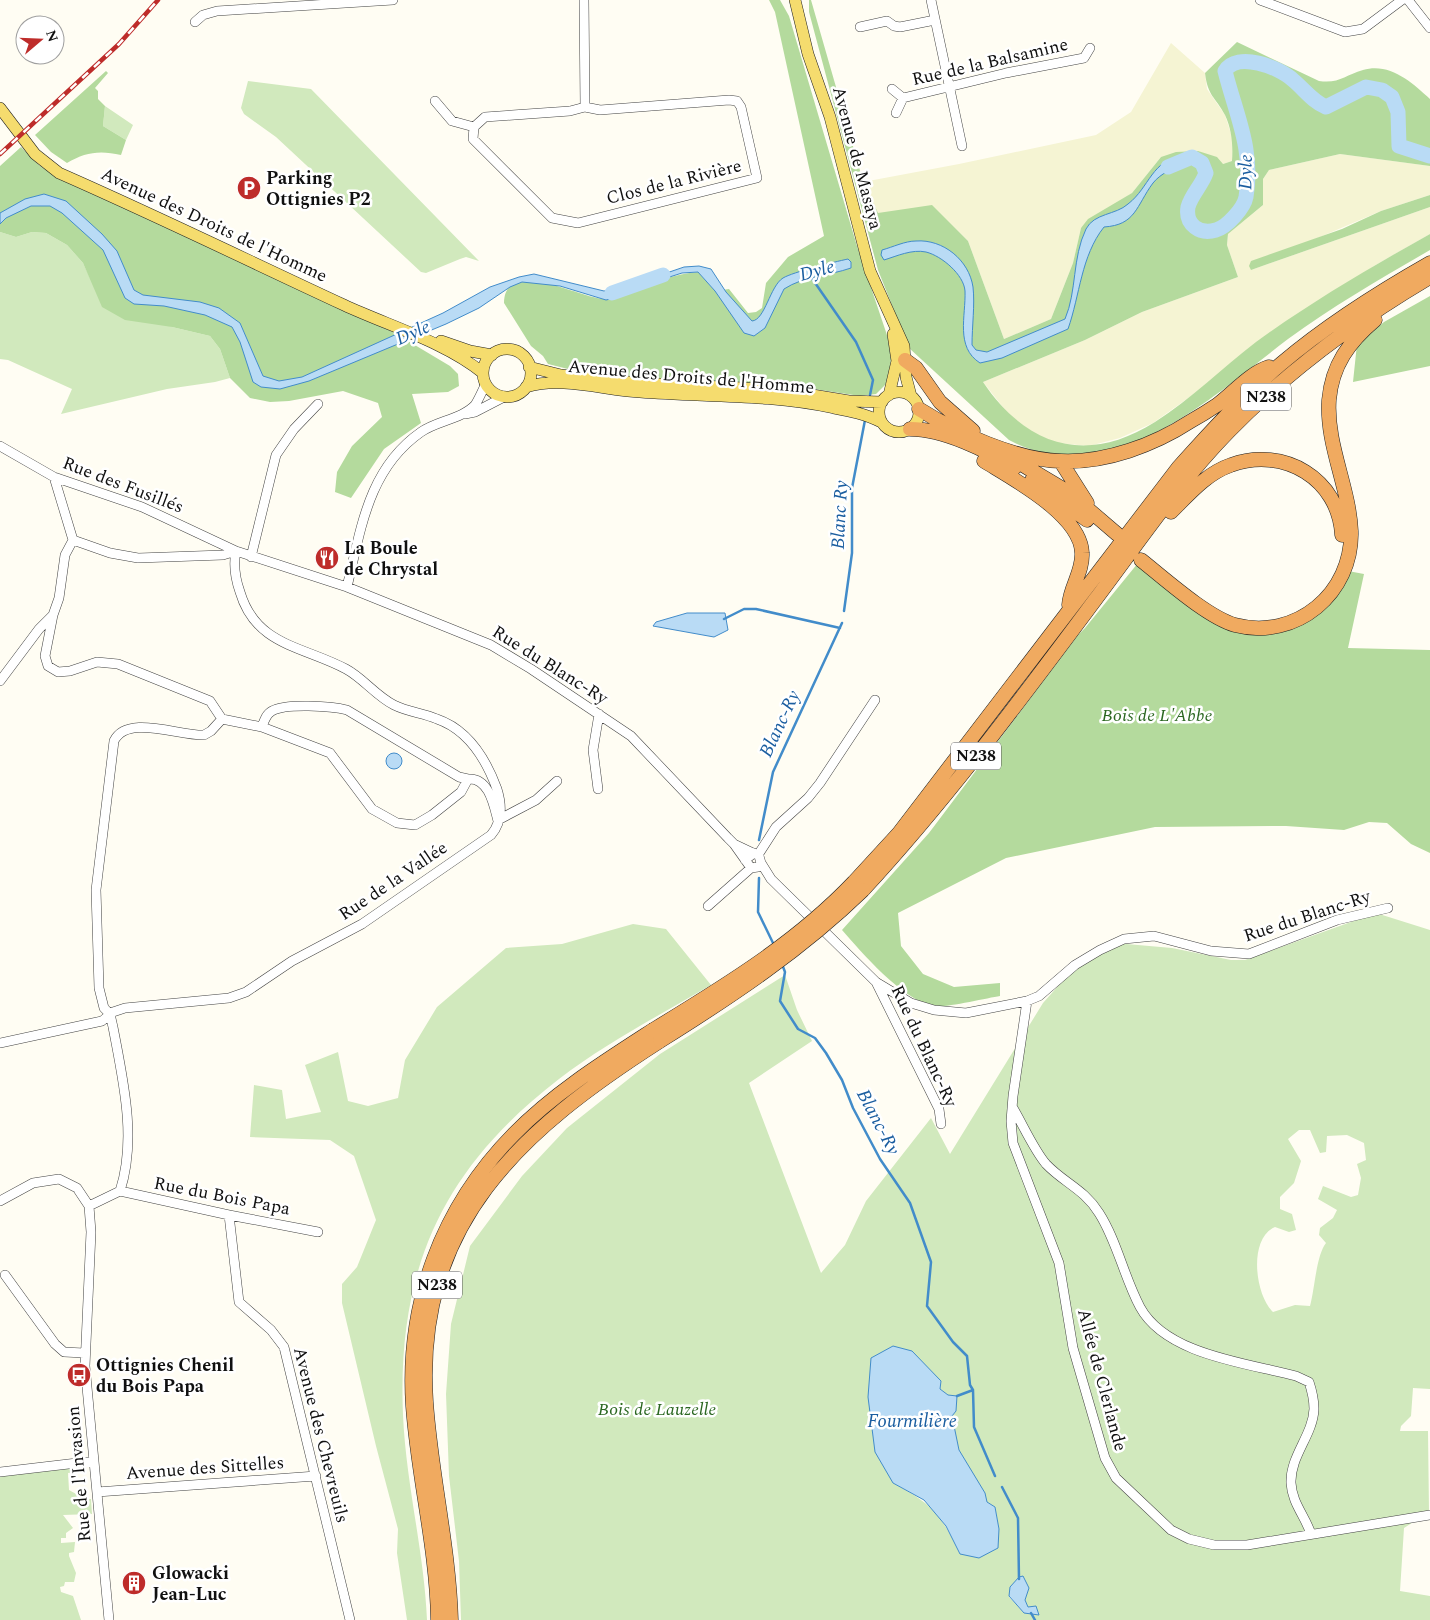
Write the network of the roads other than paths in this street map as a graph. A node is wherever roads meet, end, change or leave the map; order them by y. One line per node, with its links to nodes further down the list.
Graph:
1 (393, 0): 9 (street)
2 (584, 0): 18 (street)
3 (795, 0): 26 (main road, Avenue de Masaya)
4 (932, 0): 8 (street)
5 (1260, 0): 6 (street)
6 (1402, 0)
7 (1408, 0): 11 (street)
8 (935, 20): 10 (street); 13 (street)
9 (194, 22)
10 (860, 26)
11 (1430, 28)
12 (1090, 48): 13 (street, Rue de la Balsamine)
13 (950, 86): 15 (street, Rue de la Balsamine); 22 (street)
14 (892, 89): 15 (street, Rue de la Balsamine)
15 (903, 98): 20 (street, Rue de la Balsamine)
16 (0, 99): 19 (main road, Avenue des Droits de l'Homme)
17 (435, 101): 21 (street)
18 (584, 107): 21 (street, Clos de la Rivière); 21 (street, Clos de la Rivière)
19 (3, 111): 27 (main road, Avenue des Droits de l'Homme)
20 (896, 113)
21 (474, 127)
22 (962, 146)
23 (1430, 262): 30 (highway, N238)
24 (1430, 277): 25 (highway, N238)
25 (1404, 292): 48 (highway, N238); 48 (highway)
26 (892, 322): 29 (main road, Avenue de Masaya); 36 (main road, Avenue de Masaya)
27 (427, 340): 28 (main road); 32 (main road)
28 (492, 354): 31 (main road); 32 (main road)
29 (905, 360): 34 (main road, Avenue de Masaya); 42 (highway)
30 (1282, 363): 45 (highway); 53 (highway, N238)
31 (529, 367): 33 (main road); 36 (main road, Avenue des Droits de l'Homme)
32 (484, 379): 35 (main road); 39 (street)
33 (526, 387): 35 (main road); 40 (main road, Avenue des Droits de l'Homme)
34 (911, 396): 36 (main road); 38 (main road)
35 (504, 397): 39 (street)
36 (885, 399): 40 (main road)
37 (318, 404): 51 (street)
38 (919, 409): 41 (main road); 42 (highway)
39 (457, 415): 52 (street)
40 (881, 422): 41 (main road)
41 (910, 430): 43 (highway)
42 (981, 440): 45 (highway); 47 (highway)
43 (960, 442): 47 (highway); 53 (highway)
44 (0, 446): 46 (street, Rue des Fusillés)
45 (1061, 462): 47 (highway)
46 (54, 477): 49 (street); 50 (street, Rue des Fusillés)
47 (1096, 517)
48 (1150, 526): 65 (highway, N238)
49 (74, 540): 50 (street, Rue du Blanc-Ry); 54 (street)
50 (236, 551): 51 (street, Rue du Blanc-Ry); 63 (street)
51 (251, 556): 52 (street, Rue du Blanc-Ry)
52 (347, 586): 57 (street, Rue du Blanc-Ry)
53 (1069, 610): 65 (highway, N238)
54 (53, 615): 55 (street); 58 (street)
55 (0, 681)
56 (875, 700): 64 (street)
57 (599, 714): 62 (street); 64 (street, Rue du Blanc-Ry)
58 (222, 719): 59 (street); 70 (street)
59 (262, 727): 60 (street); 60 (street)
60 (468, 779): 63 (street)
61 (557, 781): 63 (street, Rue de la Vallée)
62 (598, 789)
63 (500, 821): 70 (street, Rue de la Vallée)
64 (754, 861): 66 (street); 68 (street, Rue du Blanc-Ry)
65 (859, 886): 71 (highway, N238, bridge)
66 (708, 906)
67 (1388, 908): 69 (street, Rue du Blanc-Ry)
68 (876, 982): 69 (street, Rue du Blanc-Ry); 74 (street, Rue du Blanc-Ry)
69 (1027, 1001): 73 (street, Allée de Clerlande)
70 (110, 1014): 72 (street, Rue de la Vallée); 75 (street)
71 (657, 1036): 90 (highway, N238); 91 (highway, N238)
72 (0, 1043)
73 (1013, 1108): 87 (street); 87 (street, Allée de Clerlande)
74 (941, 1124)
75 (120, 1191): 77 (street); 78 (street, Rue du Bois Papa)
76 (0, 1201): 77 (street)
77 (89, 1206): 81 (street, Rue de l'Invasion)
78 (229, 1215): 79 (street, Rue du Bois Papa); 84 (street, Avenue des Chevreuils)
79 (318, 1232)
80 (5, 1275): 81 (street)
81 (84, 1353): 82 (street, Rue de l'Invasion)
82 (94, 1461): 83 (street); 85 (street, Rue de l'Invasion)
83 (0, 1472)
84 (316, 1476): 85 (street, Avenue des Sittelles); 89 (street, Avenue des Chevreuils)
85 (97, 1492): 88 (street, Rue de l'Invasion)
86 (1430, 1516): 87 (street, Allée de Clerlande)
87 (1311, 1534)
88 (109, 1620)
89 (350, 1620)
90 (438, 1620)
91 (451, 1620)

